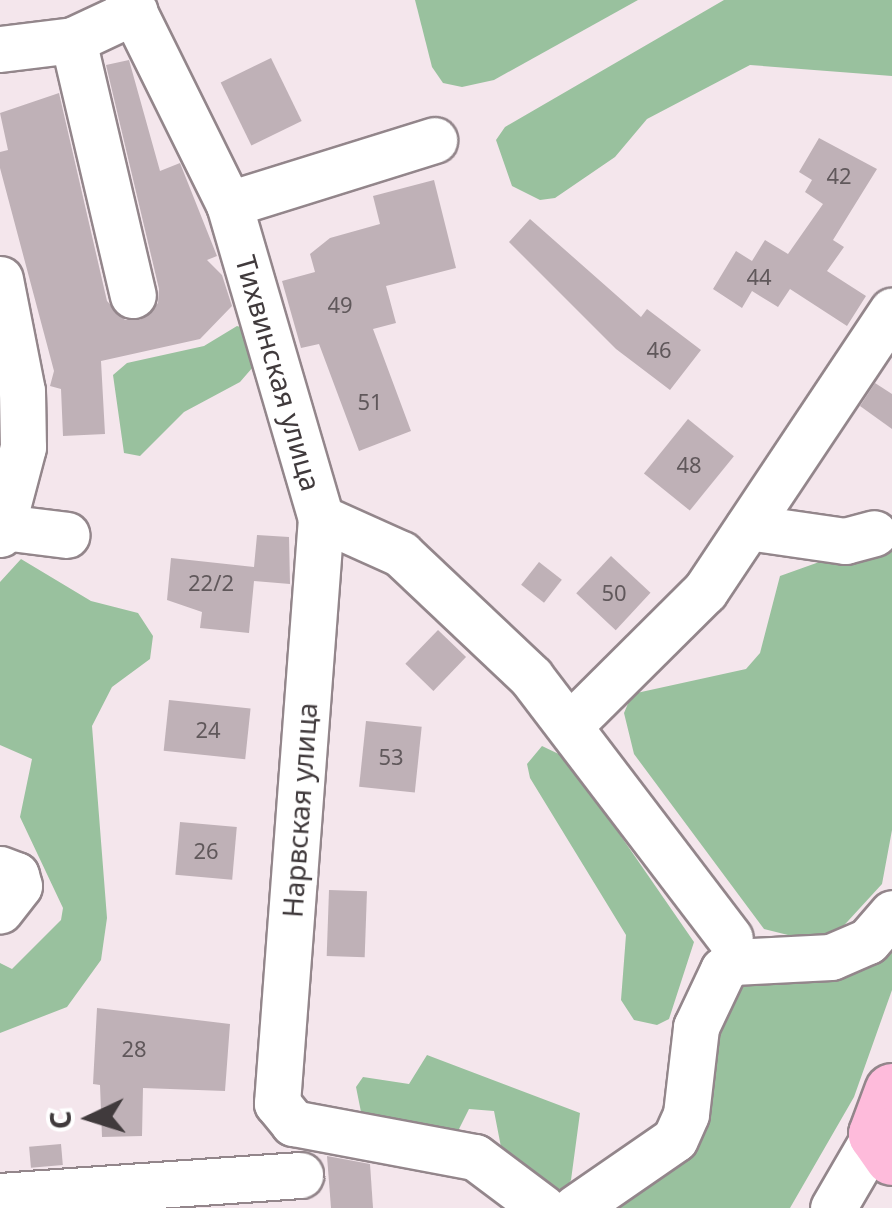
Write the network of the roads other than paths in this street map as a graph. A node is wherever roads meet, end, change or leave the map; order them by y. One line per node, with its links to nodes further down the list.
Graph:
1 (132, 5): 2 (street); 5 (street, Тихвинская улица)
2 (73, 40): 3 (street); 7 (street)
3 (0, 49)
4 (434, 140): 5 (street)
5 (229, 204): 11 (street, Тихвинская улица)
6 (0, 278): 13 (street)
7 (133, 296)
8 (892, 311): 9 (street)
9 (848, 378): 10 (street); 12 (street)
10 (892, 380)
11 (322, 518): 16 (street, Тихвинская улица); 24 (street, Нарвская улица)
12 (748, 527): 14 (street); 16 (street)
13 (2, 530): 15 (street)
14 (874, 533)
15 (66, 535)
16 (573, 722): 20 (street, Тихвинская улица)
17 (0, 869): 18 (street)
18 (0, 910)
19 (892, 913): 25 (street)
20 (730, 938)
21 (887, 1127): 26 (street)
22 (300, 1175): 23 (street)
23 (0, 1196)
24 (543, 1208)
25 (576, 1208)
26 (832, 1208)

